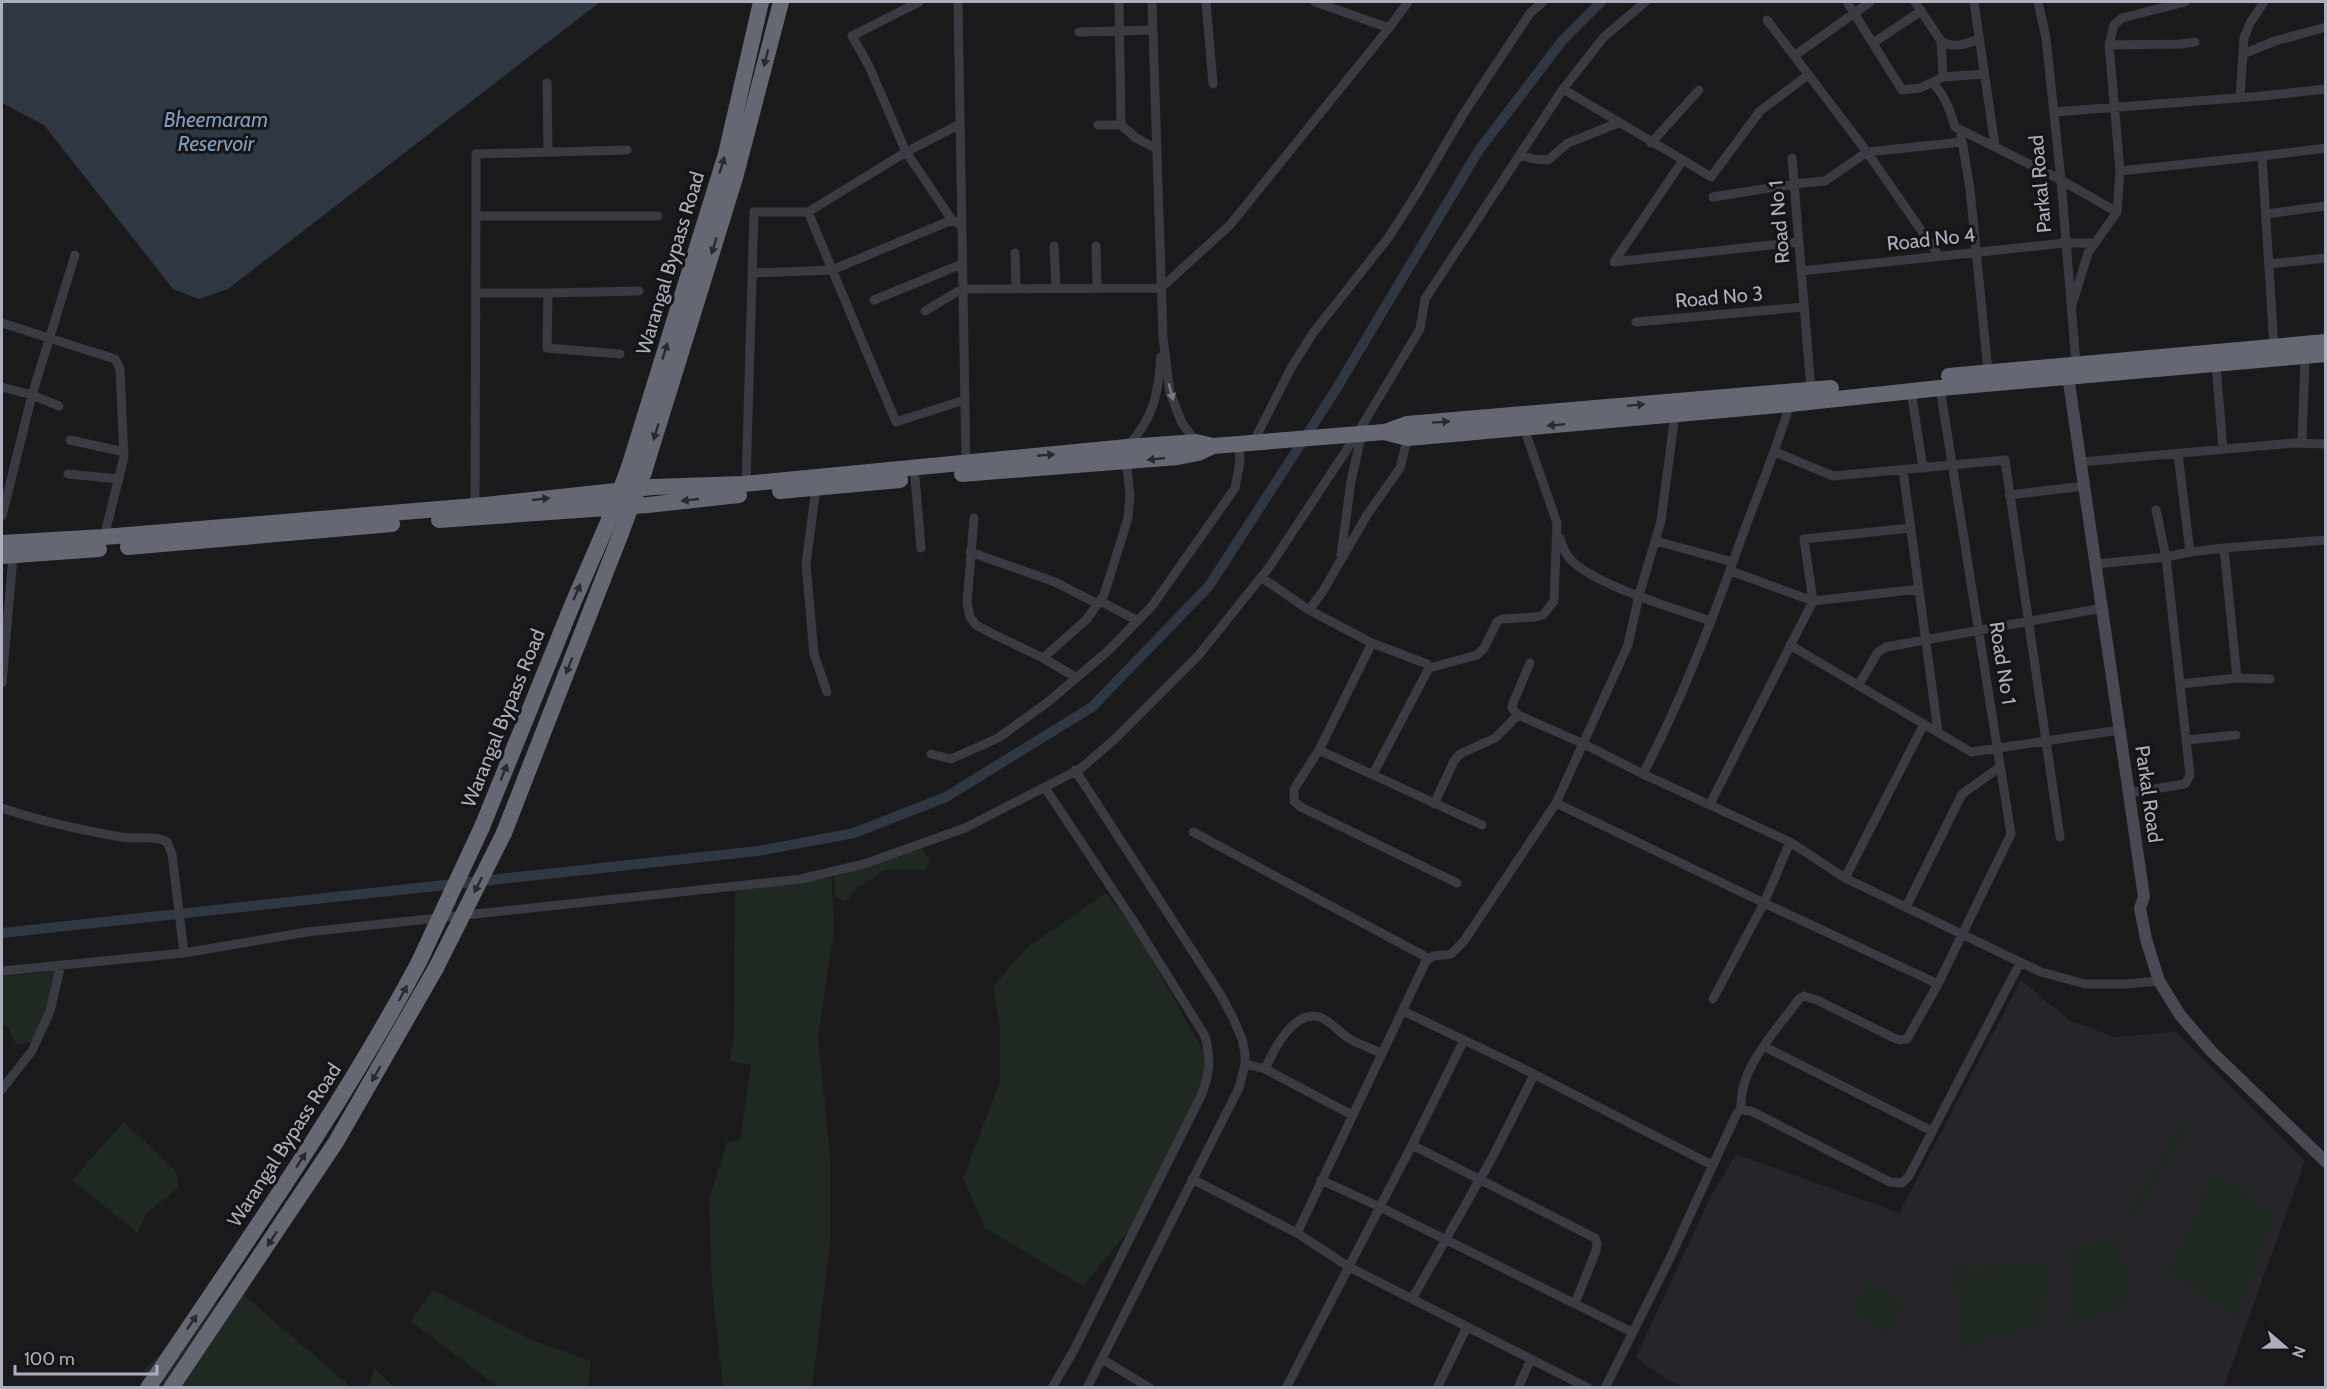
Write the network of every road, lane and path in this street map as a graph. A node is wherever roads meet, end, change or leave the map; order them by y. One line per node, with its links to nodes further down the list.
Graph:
1 (760, 2): 144 (highway, Warangal Bypass Road, one-way to 1)
2 (781, 2): 144 (highway, Warangal Bypass Road, one-way to 144)
3 (919, 2): 60 (street)
4 (958, 2): 49 (street)
5 (1119, 2): 26 (street)
6 (1152, 2): 27 (street)
7 (1206, 2): 41 (street)
8 (1315, 2): 25 (street)
9 (1408, 2): 25 (street)
10 (1528, 2): 21 (street)
11 (1543, 2): 21 (street)
12 (1645, 2): 42 (street)
13 (1846, 2): 22 (street)
14 (1870, 2): 22 (street)
15 (1915, 2): 20 (street)
16 (1974, 2): 29 (street)
17 (2038, 2): 47 (street, Parkal Road)
18 (2179, 2): 33 (street)
19 (2264, 2): 34 (street)
20 (1921, 11): 30 (street); 32 (street)
21 (1530, 13): 131 (street)
22 (1854, 13): 32 (street); 35 (street)
23 (1767, 20): 35 (street)
24 (2325, 27): 34 (street)
25 (1389, 28): 95 (street)
26 (1120, 30): 27 (street); 28 (street); 51 (street)
27 (1153, 30): 57 (street)
28 (1079, 32)
29 (1979, 39): 30 (street); 36 (street)
30 (1941, 41): 38 (street)
31 (2195, 42): 33 (street)
32 (1873, 43): 40 (street)
33 (2109, 45): 46 (street)
34 (2243, 54): 45 (street)
35 (1794, 56): 37 (street)
36 (1984, 74): 38 (street); 55 (street)
37 (1808, 75): 61 (street); 65 (street)
38 (1943, 77): 40 (street)
39 (547, 82): 59 (street)
40 (1932, 83): 52 (street)
41 (1213, 84)
42 (1563, 89): 48 (street); 62 (street)
43 (2325, 89): 45 (street)
44 (1699, 90): 54 (street)
45 (2240, 98): 46 (street)
46 (2113, 107): 47 (street); 66 (street)
47 (2054, 112): 67 (street, Parkal Road)
48 (1618, 123): 54 (street); 62 (street)
49 (960, 124): 60 (street); 77 (street)
50 (1098, 125): 51 (street)
51 (1122, 125): 57 (street)
52 (1961, 130): 53 (street); 55 (street)
53 (1962, 142): 61 (street); 83 (street)
54 (1651, 143): 65 (street)
55 (1995, 146): 67 (street)
56 (2325, 148): 63 (street)
57 (1157, 149): 95 (street)
58 (627, 150): 59 (street)
59 (548, 152): 74 (street)
60 (906, 152): 71 (street); 76 (street)
61 (1867, 152): 68 (street); 86 (street)
62 (1520, 155): 128 (street)
63 (2262, 156): 66 (street); 73 (street)
64 (1792, 158): 68 (street, Road No 1)
65 (1683, 160): 78 (street)
66 (2120, 171): 72 (street)
67 (2061, 180): 72 (street); 79 (street, Parkal Road)
68 (1794, 184): 69 (street); 78 (street, Road No 1)
69 (1713, 197)
70 (2325, 206): 73 (street)
71 (808, 212): 90 (street); 92 (street)
72 (2117, 212): 80 (street)
73 (2266, 214): 89 (street)
74 (476, 216): 75 (street); 99 (street)
75 (658, 216)
76 (952, 220): 77 (street); 90 (street)
77 (961, 225): 88 (street)
78 (1799, 242): 91 (street, Road No 1)
79 (2065, 243): 80 (street, Road No 4); 83 (street, Road No 4); 103 (street, Parkal Road)
80 (2095, 243): 103 (street)
81 (1054, 246): 94 (street)
82 (1096, 246): 93 (street)
83 (1976, 252): 86 (street, Road No 4); 116 (street)
84 (1016, 254): 96 (street)
85 (75, 255): 107 (street)
86 (1939, 256): 91 (street, Road No 4)
87 (2325, 258): 89 (street)
88 (962, 264): 97 (street); 101 (street)
89 (2270, 264): 110 (street)
90 (832, 270): 92 (street); 122 (street)
91 (1801, 271): 102 (street, Road No 1)
92 (753, 273): 149 (street)
93 (1097, 287): 94 (street); 95 (street)
94 (1056, 288): 96 (street)
95 (1161, 288): 108 (street)
96 (1016, 289): 97 (street)
97 (962, 290): 104 (street); 122 (street)
98 (639, 291): 100 (street)
99 (476, 293): 100 (street); 154 (street)
100 (548, 293): 111 (street)
101 (874, 300)
102 (1804, 307): 105 (street, Road No 3); 119 (street, Road No 1)
103 (2070, 310): 115 (street, Parkal Road)
104 (925, 311)
105 (1636, 322)
106 (2, 323): 107 (street)
107 (50, 337): 121 (street); 136 (street)
108 (1163, 337): 130 (street, one-way to 130); 139 (street)
109 (2325, 342): 110 (highway)
110 (2274, 347): 115 (highway)
111 (620, 354)
112 (2325, 354): 113 (highway)
113 (2305, 357): 114 (highway); 132 (street)
114 (2216, 365): 115 (highway); 135 (street)
115 (2070, 369): 116 (highway); 118 (highway); 140 (street, Parkal Road)
116 (1988, 371): 119 (highway)
117 (2, 387): 121 (street)
118 (1941, 388): 120 (highway); 141 (street, Road No 1)
119 (1811, 390): 127 (highway, one-way to 119)
120 (1911, 391): 123 (highway); 143 (street)
121 (32, 395): 124 (street); 155 (street)
122 (964, 400): 142 (street)
123 (1790, 404): 125 (highway); 137 (street)
124 (59, 406)
125 (1675, 414): 126 (highway, one-way to 126); 161 (street)
126 (1524, 428): 127 (highway); 158 (street)
127 (1408, 431): 128 (highway); 168 (street)
128 (1356, 434): 131 (highway); 168 (street); 171 (street)
129 (70, 440): 136 (street)
130 (1196, 442): 134 (highway); 139 (highway)
131 (1253, 443): 134 (highway); 178 (street)
132 (2302, 443): 133 (street); 135 (street)
133 (2325, 444)
134 (1213, 446): 139 (highway, one-way to 139)
135 (2223, 449): 138 (street)
136 (124, 452): 147 (street)
137 (1776, 452): 145 (street); 170 (street)
138 (2178, 454): 140 (street); 166 (street)
139 (1126, 455): 142 (highway); 175 (street)
140 (2081, 462): 150 (street, Parkal Road)
141 (1954, 465): 143 (street); 152 (street); 181 (street, Road No 1)
142 (966, 468): 148 (highway); 149 (highway)
143 (1923, 468): 145 (street)
144 (636, 469): 261 (highway, Warangal Bypass Road, one-way to 144, bridge); 262 (highway, Warangal Bypass Road, one-way to 262, bridge)
145 (1903, 470): 157 (street)
146 (68, 474): 147 (street)
147 (119, 478): 159 (street)
148 (915, 478): 151 (highway); 162 (street)
149 (746, 483): 154 (highway, one-way to 149)
150 (2085, 486): 152 (street); 169 (street, Parkal Road)
151 (816, 488): 154 (highway, one-way to 154); 195 (street)
152 (2009, 495): 180 (street)
153 (2156, 510): 167 (street)
154 (475, 512): 159 (highway); 164 (highway)
155 (2, 516)
156 (974, 518): 165 (street)
157 (1911, 528): 172 (street); 174 (street)
158 (1558, 533): 173 (street); 188 (street)
159 (104, 537): 164 (highway)
160 (2325, 540): 163 (street)
161 (1656, 541): 170 (street); 173 (street)
162 (921, 548)
163 (2224, 548): 166 (street); 190 (street)
164 (5, 552): 184 (street)
165 (970, 552): 175 (street); 186 (street)
166 (2190, 552): 167 (street)
167 (2166, 557): 169 (street); 194 (street)
168 (1341, 560): 177 (street)
169 (2096, 564): 176 (street, Parkal Road)
170 (1732, 566): 174 (street); 179 (street)
171 (1261, 577): 177 (street); 208 (street)
172 (1919, 589): 174 (street); 182 (street)
173 (1639, 595): 179 (street); 203 (street)
174 (1813, 601): 185 (street)
175 (1099, 603): 178 (street); 186 (street)
176 (2103, 608): 180 (street); 198 (street, Parkal Road)
177 (1309, 610): 183 (street)
178 (1138, 621): 189 (street)
179 (1711, 621): 210 (street)
180 (2028, 621): 181 (street); 202 (street)
181 (1979, 629): 182 (street); 204 (street, Road No 1)
182 (1926, 639): 193 (street); 199 (street)
183 (1372, 643): 188 (street); 205 (street)
184 (3, 644): 192 (street)
185 (1790, 645): 193 (street); 215 (street)
186 (1043, 658): 189 (street)
187 (1530, 663): 196 (street)
188 (1429, 668): 209 (street)
189 (1077, 678): 206 (street)
190 (2237, 678): 191 (street); 194 (street)
191 (2270, 679)
192 (2, 683)
193 (1859, 684): 197 (street)
194 (2181, 684): 201 (street)
195 (827, 692)
196 (1518, 716): 203 (street); 214 (street)
197 (1924, 724): 199 (street); 221 (street)
198 (2120, 730): 202 (street); 212 (street, Parkal Road)
199 (1938, 732): 204 (street)
200 (2236, 735): 201 (street)
201 (2187, 740): 212 (street)
202 (2046, 741): 204 (street); 219 (street)
203 (1584, 744): 210 (street); 213 (street)
204 (1998, 748): 207 (street, Road No 1)
205 (1318, 750): 209 (street); 222 (street)
206 (932, 754)
207 (2000, 767): 224 (street); 225 (street, Road No 1)
208 (1075, 770): 211 (street); 238 (street)
209 (1373, 774): 214 (street)
210 (1642, 774): 215 (street)
211 (1045, 788): 226 (street); 263 (street)
212 (2129, 793): 231 (street, Parkal Road)
213 (1556, 803): 223 (street); 227 (street)
214 (1434, 804): 217 (street)
215 (1710, 804): 220 (street)
216 (2, 808): 226 (street)
217 (1482, 825)
218 (1193, 832): 227 (street)
219 (2060, 837)
220 (1790, 842): 221 (street); 223 (street)
221 (1845, 878): 224 (street)
222 (1458, 883)
223 (1764, 903): 232 (street); 233 (street)
224 (1906, 907): 225 (street)
225 (1962, 934): 228 (street); 232 (street, Road No 1)
226 (184, 953): 229 (street)
227 (1428, 958): 234 (street)
228 (2020, 963): 231 (street); 244 (street)
229 (61, 965): 230 (street); 241 (street)
230 (2, 971)
231 (2159, 981): 246 (street, Parkal Road)
232 (1938, 984): 236 (street, Road No 1)
233 (1713, 999)
234 (1403, 1011): 235 (street); 237 (street)
235 (1464, 1040): 240 (street); 245 (street)
236 (1765, 1047): 242 (street); 244 (street)
237 (1381, 1053): 239 (street); 243 (street)
238 (1245, 1064): 239 (street); 248 (street)
239 (1265, 1069): 243 (street)
240 (1534, 1075): 247 (street); 249 (street)
241 (2, 1089)
242 (1741, 1110): 244 (street); 247 (street)
243 (1352, 1115): 250 (street)
244 (1932, 1131)
245 (1412, 1145): 249 (street); 251 (street)
246 (2325, 1162)
247 (1712, 1165): 258 (street)
248 (1192, 1179): 252 (street); 259 (street)
249 (1480, 1179): 253 (street); 256 (street)
250 (1321, 1180): 251 (street); 252 (street)
251 (1380, 1207): 253 (street); 254 (street)
252 (1297, 1233): 254 (street)
253 (1445, 1239): 255 (street); 256 (street)
254 (1349, 1267): 255 (street); 266 (street)
255 (1412, 1299): 257 (street)
256 (1575, 1303): 258 (street)
257 (1467, 1328): 260 (street); 267 (street)
258 (1632, 1332): 270 (street)
259 (1102, 1359): 264 (street); 265 (street)
260 (1531, 1359): 268 (street); 269 (street)
261 (148, 1388)
262 (171, 1388)
263 (1052, 1388)
264 (1087, 1388)
265 (1150, 1388)
266 (1286, 1388)
267 (1437, 1388)
268 (1518, 1388)
269 (1588, 1388)
270 (1605, 1388)

